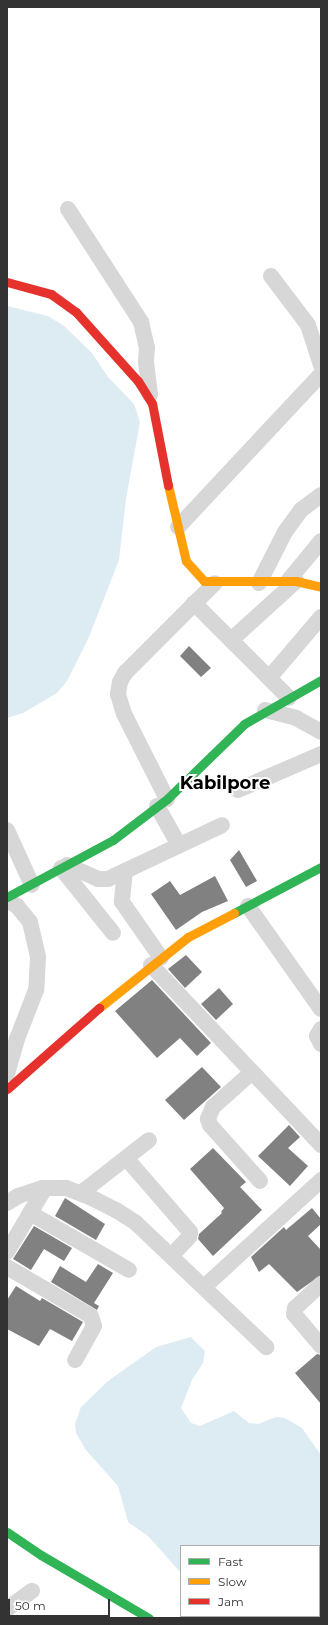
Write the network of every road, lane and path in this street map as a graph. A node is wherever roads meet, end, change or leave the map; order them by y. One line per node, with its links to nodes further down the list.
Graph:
1 (68, 209): 6 (street)
2 (271, 276): 4 (street)
3 (7, 282): 6 (street)
4 (321, 364)
5 (321, 374): 8 (street)
6 (152, 403): 8 (street)
7 (321, 495): 12 (street)
8 (178, 527): 11 (street)
9 (321, 541): 10 (street)
10 (292, 581): 12 (street); 13 (street); 16 (street)
11 (215, 583): 12 (street); 14 (street)
12 (259, 583)
13 (321, 587)
14 (194, 603): 16 (street); 24 (street)
15 (321, 617): 17 (street)
16 (231, 640): 17 (street)
17 (269, 678): 19 (street)
18 (321, 680): 19 (street)
19 (289, 698): 20 (street)
20 (266, 710): 21 (street); 24 (street)
21 (321, 732)
22 (321, 754): 23 (street)
23 (238, 790)
24 (162, 803): 27 (street); 28 (street)
25 (222, 825): 27 (street)
26 (7, 830): 31 (street)
27 (179, 845): 30 (street)
28 (64, 867): 30 (street); 31 (street); 35 (street)
29 (321, 867): 34 (street)
30 (125, 871): 36 (street)
31 (32, 885): 32 (street)
32 (7, 897)
33 (7, 900): 41 (street)
34 (248, 906): 36 (street); 37 (street)
35 (113, 933)
36 (156, 961): 40 (street); 42 (street)
37 (321, 1009)
38 (321, 1029): 39 (street)
39 (321, 1044)
40 (252, 1072): 44 (street); 47 (street)
41 (7, 1074)
42 (7, 1089)
43 (149, 1140): 45 (street)
44 (321, 1145)
45 (126, 1158): 49 (street); 53 (street)
46 (321, 1180): 57 (street)
47 (260, 1181)
48 (44, 1188): 49 (street); 50 (street); 51 (street)
49 (81, 1193): 53 (street)
50 (10, 1195)
51 (30, 1212): 52 (street); 55 (street)
52 (7, 1252)
53 (171, 1256): 57 (street)
54 (7, 1267): 60 (street)
55 (129, 1270)
56 (321, 1284): 58 (street)
57 (204, 1287): 59 (street)
58 (321, 1346)
59 (266, 1347)
60 (75, 1360)
61 (7, 1532): 64 (street)
62 (32, 1591): 63 (street)
63 (7, 1609)
64 (149, 1618)

